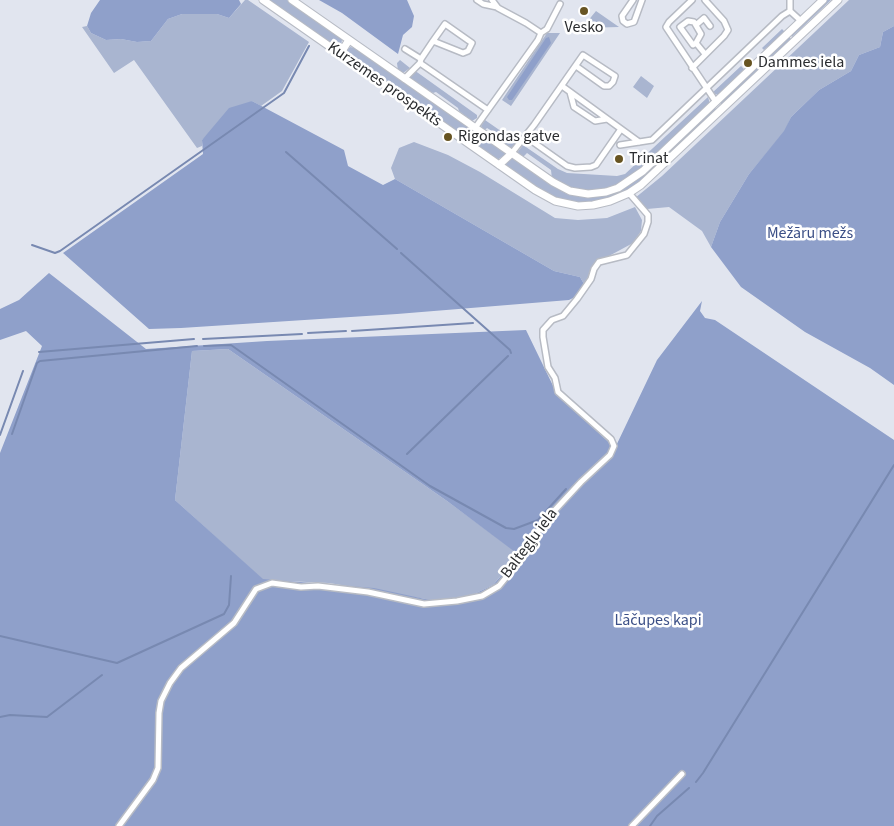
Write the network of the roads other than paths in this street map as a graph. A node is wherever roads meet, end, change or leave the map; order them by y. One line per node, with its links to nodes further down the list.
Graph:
1 (263, 0): 23 (main road, Kurzemes prospekts)
2 (477, 0): 13 (street)
3 (492, 0): 13 (street)
4 (633, 0): 5 (street)
5 (642, 0)
6 (692, 0): 27 (street)
7 (705, 0): 24 (street)
8 (790, 0): 14 (street)
9 (823, 0): 15 (main road, Kurzemes prospekts)
10 (838, 0): 33 (main road, Kurzemes prospekts)
11 (296, 1): 19 (main road, Kurzemes prospekts)
12 (560, 4): 18 (street)
13 (498, 8): 18 (street)
14 (790, 11): 15 (street); 30 (street)
15 (801, 21): 32 (main road, Kurzemes prospekts)
16 (696, 25): 17 (street); 21 (street); 21 (street)
17 (710, 26)
18 (540, 34): 34 (street)
19 (349, 40): 23 (main road); 28 (main road, Kurzemes prospekts)
20 (433, 42): 20 (street); 25 (street)
21 (696, 43): 24 (street)
22 (406, 49): 25 (street)
23 (340, 54): 42 (main road, Kurzemes prospekts)
24 (705, 54): 27 (street)
25 (420, 61): 28 (street); 34 (street)
26 (576, 66): 26 (street); 29 (street)
27 (692, 68): 30 (street)
28 (404, 79): 36 (main road, Kurzemes prospekts)
29 (562, 86): 31 (street); 38 (street)
30 (706, 89): 32 (street); 39 (street)
31 (570, 92): 35 (street); 35 (street)
32 (716, 102): 33 (main road); 41 (main road, Kurzemes prospekts)
33 (722, 109): 43 (main road, Kurzemes prospekts)
34 (488, 110): 36 (street)
35 (606, 119): 37 (street)
36 (475, 128): 41 (main road, Kurzemes prospekts)
37 (621, 129): 38 (street); 39 (street)
38 (526, 137): 41 (street)
39 (639, 142): 40 (street)
40 (620, 145)
41 (511, 154): 42 (main road)
42 (499, 165): 43 (main road, Kurzemes prospekts)
43 (629, 193): 45 (street, Baltegļu iela)
44 (682, 774): 46 (street)
45 (119, 826)
46 (632, 826)

